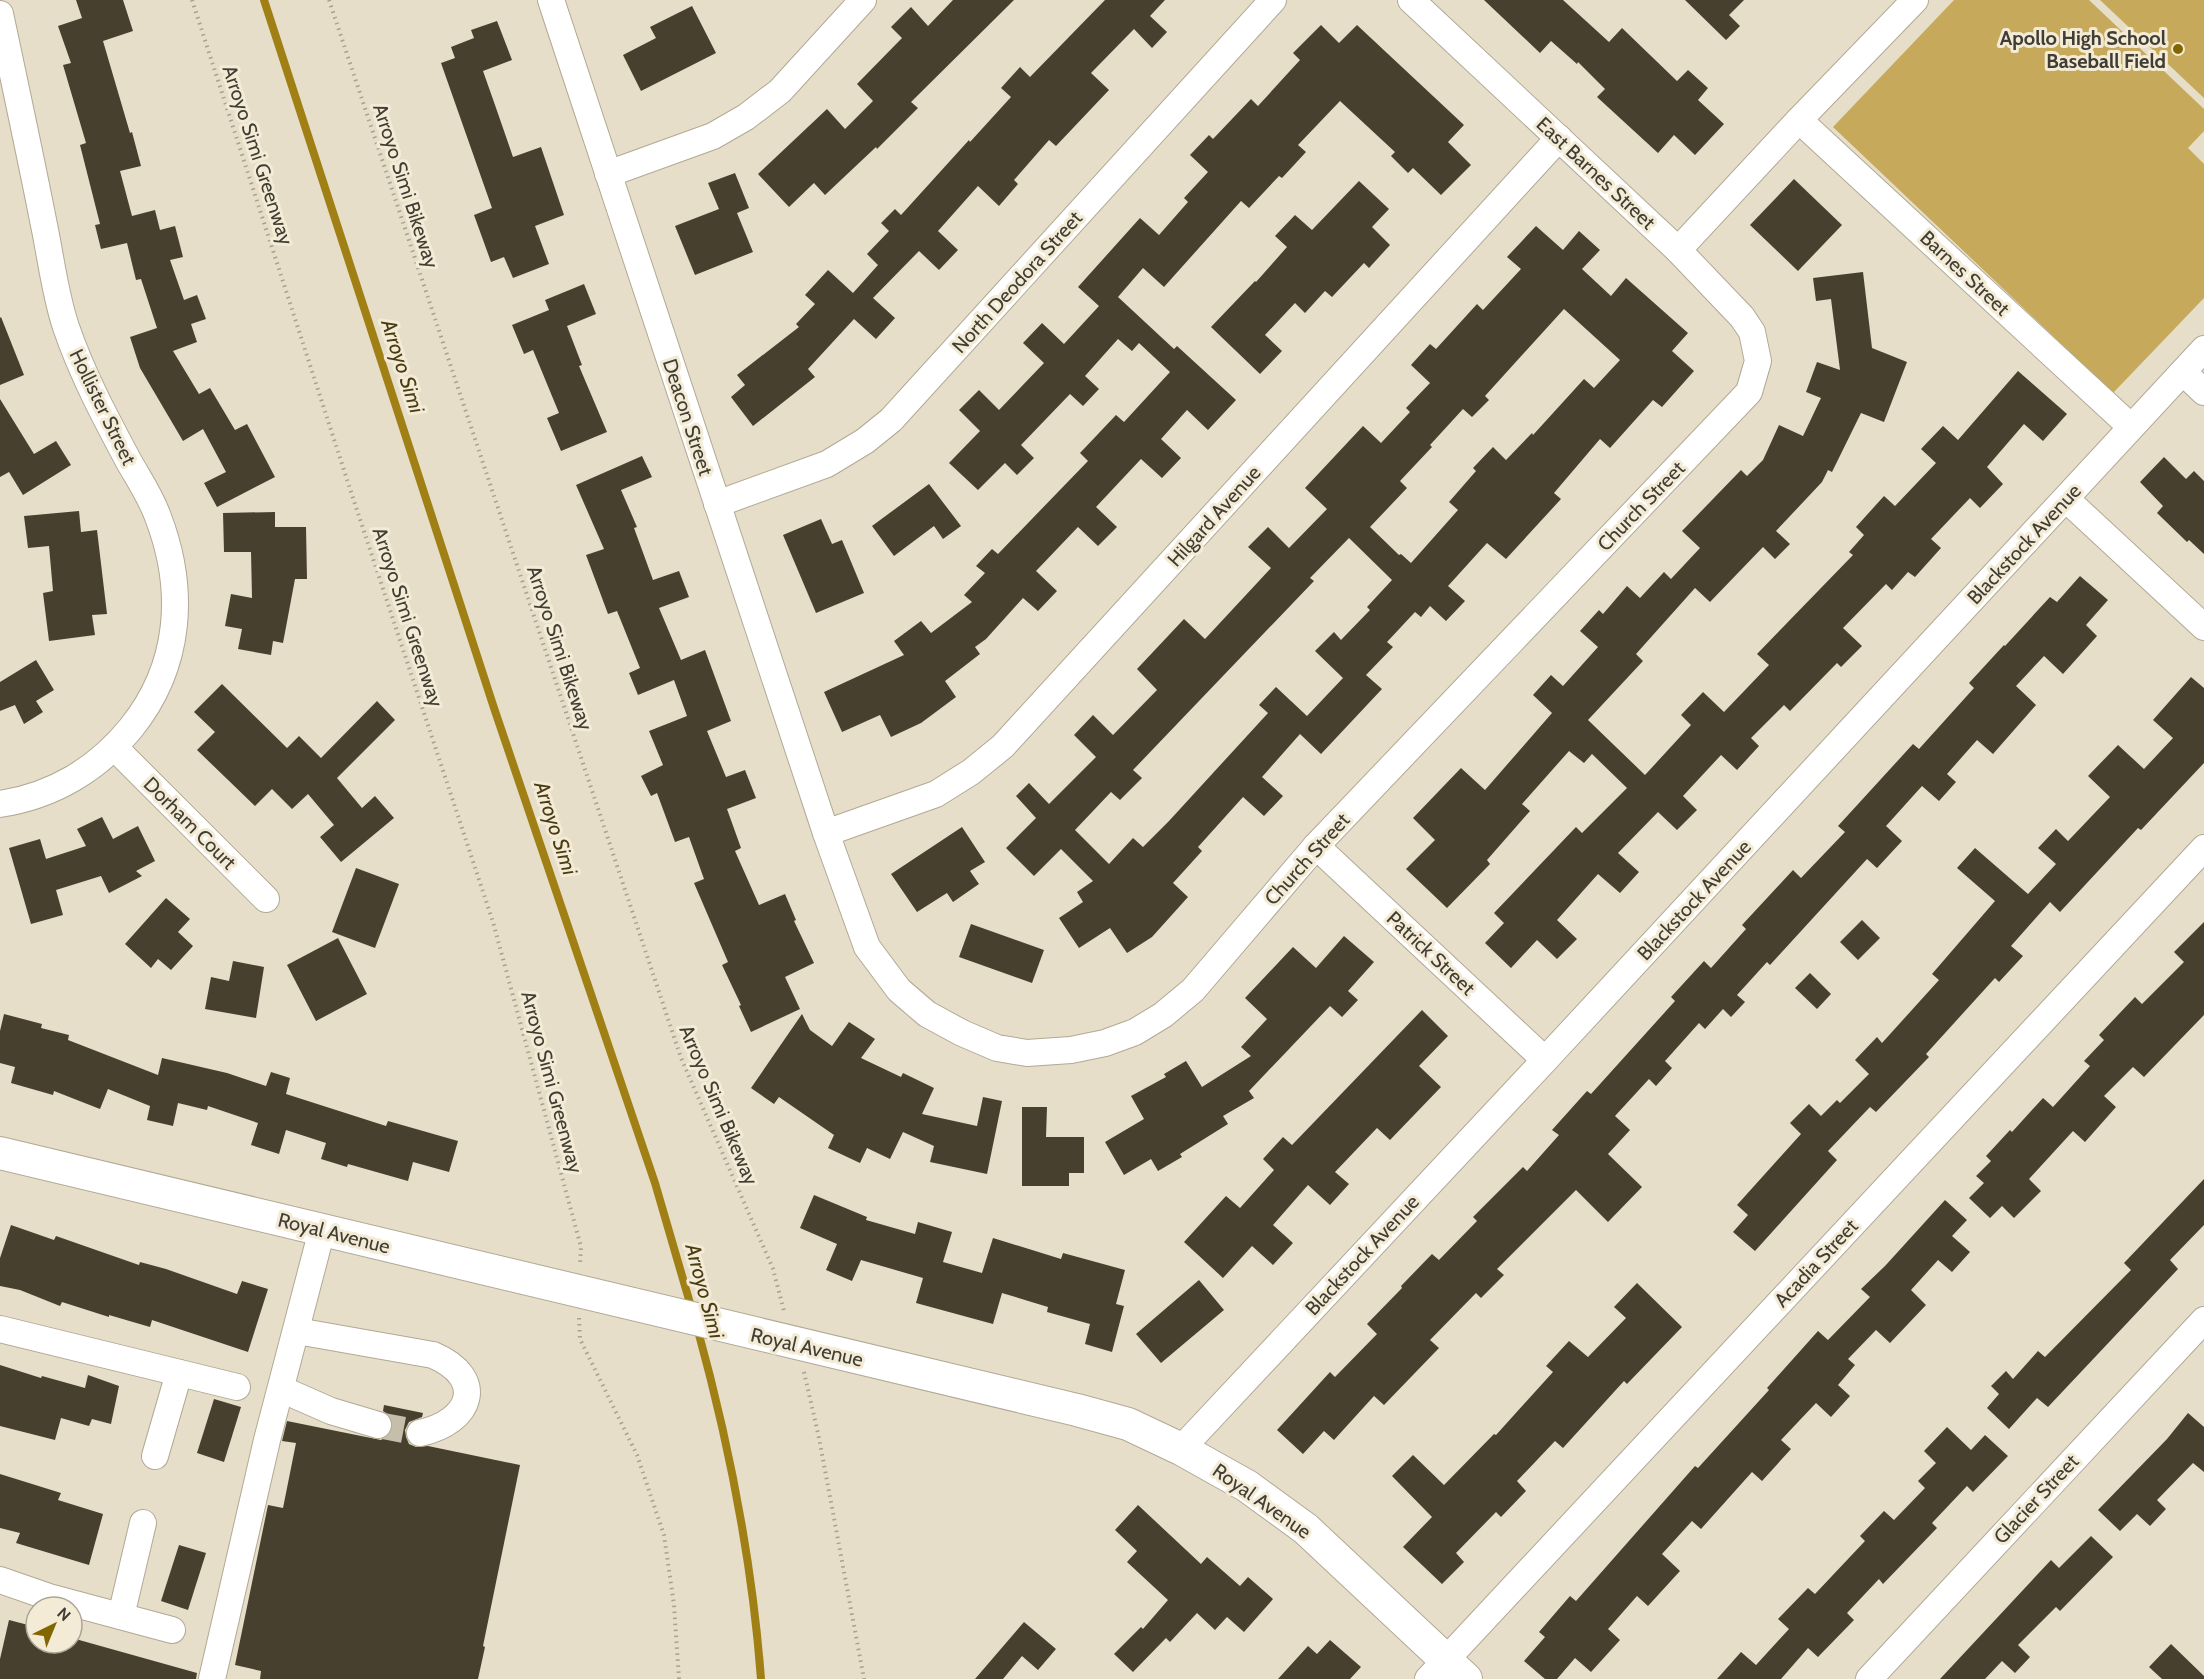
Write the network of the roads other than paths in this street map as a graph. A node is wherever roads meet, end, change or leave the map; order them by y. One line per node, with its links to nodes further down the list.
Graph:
1 (551, 0): 9 (street, Deacon Street)
2 (863, 0): 9 (street)
3 (1273, 0): 17 (street, North Deodora Street)
4 (1411, 0): 8 (street, East Barnes Street)
5 (1915, 0): 7 (street)
6 (0, 14): 19 (street, Hollister Street)
7 (1799, 120): 10 (street); 15 (street, Barnes Street)
8 (1559, 138): 10 (street, East Barnes Street); 21 (street, Hilgard Avenue)
9 (608, 174): 17 (street, Deacon Street)
10 (1678, 250): 12 (street, East Barnes Street)
11 (2204, 349): 13 (street, Blackstock Avenue)
12 (1758, 361): 22 (street, Church Street)
13 (2182, 372): 14 (street); 15 (street, Blackstock Avenue)
14 (2204, 392)
15 (2131, 427): 16 (street, Blackstock Avenue)
16 (2066, 499): 18 (street); 25 (street, Blackstock Avenue)
17 (717, 504): 21 (street, Deacon Street)
18 (2204, 627)
19 (115, 748): 20 (street, Hollister Street); 24 (street, Dorham Court)
20 (0, 804)
21 (826, 833): 22 (street, Church Street)
22 (1316, 846): 25 (street, Patrick Street)
23 (2204, 848): 42 (street, Acadia Street)
24 (266, 899)
25 (1545, 1060): 36 (street, Blackstock Avenue)
26 (0, 1153): 27 (main road, Royal Avenue)
27 (322, 1230): 30 (street); 36 (main road, Royal Avenue)
28 (2204, 1320): 44 (street, Glacier Street)
29 (0, 1329): 31 (street)
30 (297, 1331): 33 (street); 35 (street)
31 (179, 1373): 32 (street); 37 (street)
32 (237, 1387)
33 (281, 1389): 34 (street); 43 (street)
34 (378, 1425)
35 (420, 1433)
36 (1181, 1449): 42 (main road, Royal Avenue)
37 (155, 1456)
38 (143, 1523): 40 (street)
39 (0, 1580): 40 (street)
40 (121, 1616): 41 (street)
41 (172, 1630)
42 (1447, 1673)
43 (212, 1679)
44 (1869, 1679)

